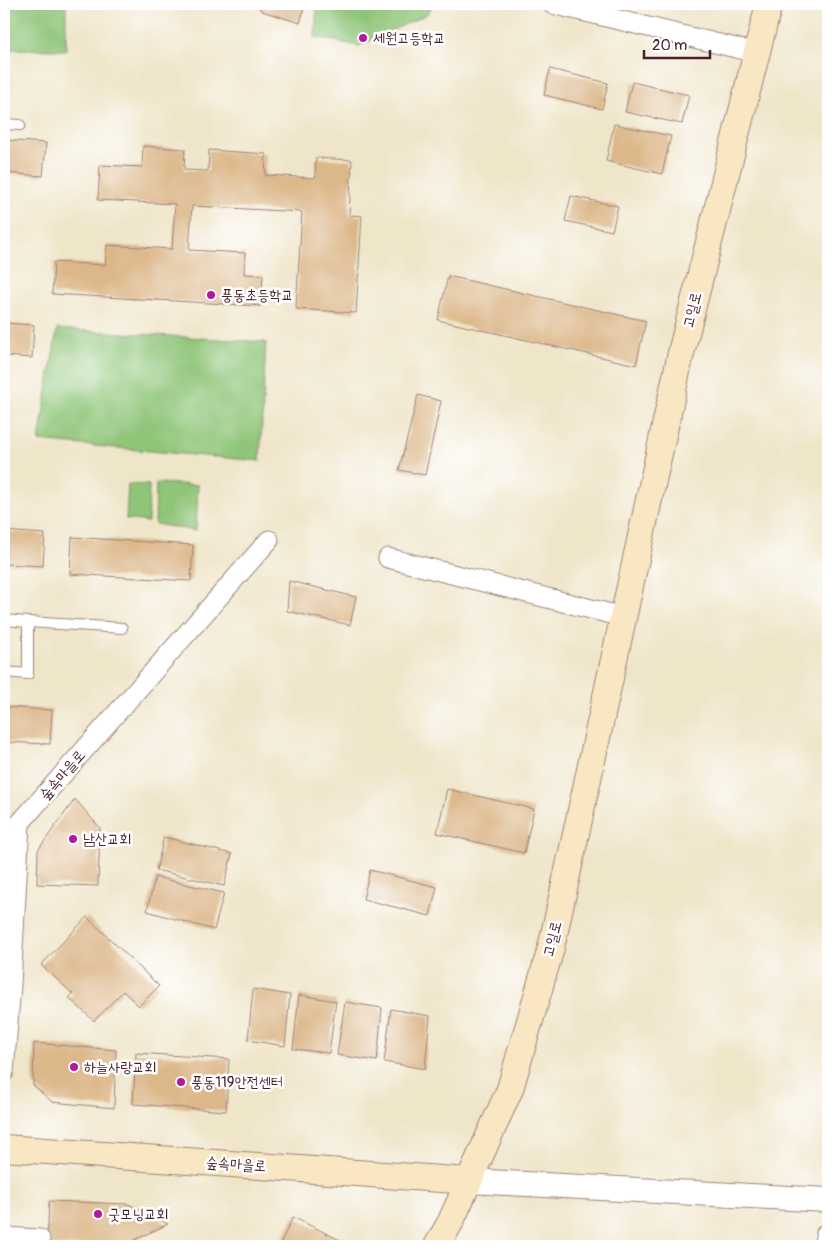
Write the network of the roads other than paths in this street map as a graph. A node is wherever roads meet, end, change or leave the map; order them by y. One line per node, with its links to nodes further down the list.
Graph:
1 (552, 4): 3 (street)
2 (769, 4): 3 (main road, 고일로)
3 (757, 53): 8 (main road, 고일로)
4 (4, 124): 5 (lane)
5 (20, 125)
6 (269, 540): 13 (street, 숲속마을로)
7 (388, 558): 8 (street)
8 (623, 617): 17 (main road, 고일로)
9 (4, 620): 10 (lane)
10 (28, 622): 11 (lane); 12 (lane)
11 (122, 628)
12 (4, 672)
13 (12, 822): 14 (street, 숲속마을로)
14 (7, 984): 15 (street, 숲속마을로)
15 (4, 1072)
16 (4, 1148): 17 (main road, 숲속마을로)
17 (469, 1181): 18 (street); 22 (main road, 고일로)
18 (828, 1200)
19 (828, 1234): 23 (street)
20 (4, 1237): 21 (street)
21 (40, 1246)
22 (437, 1246)
23 (826, 1246)

